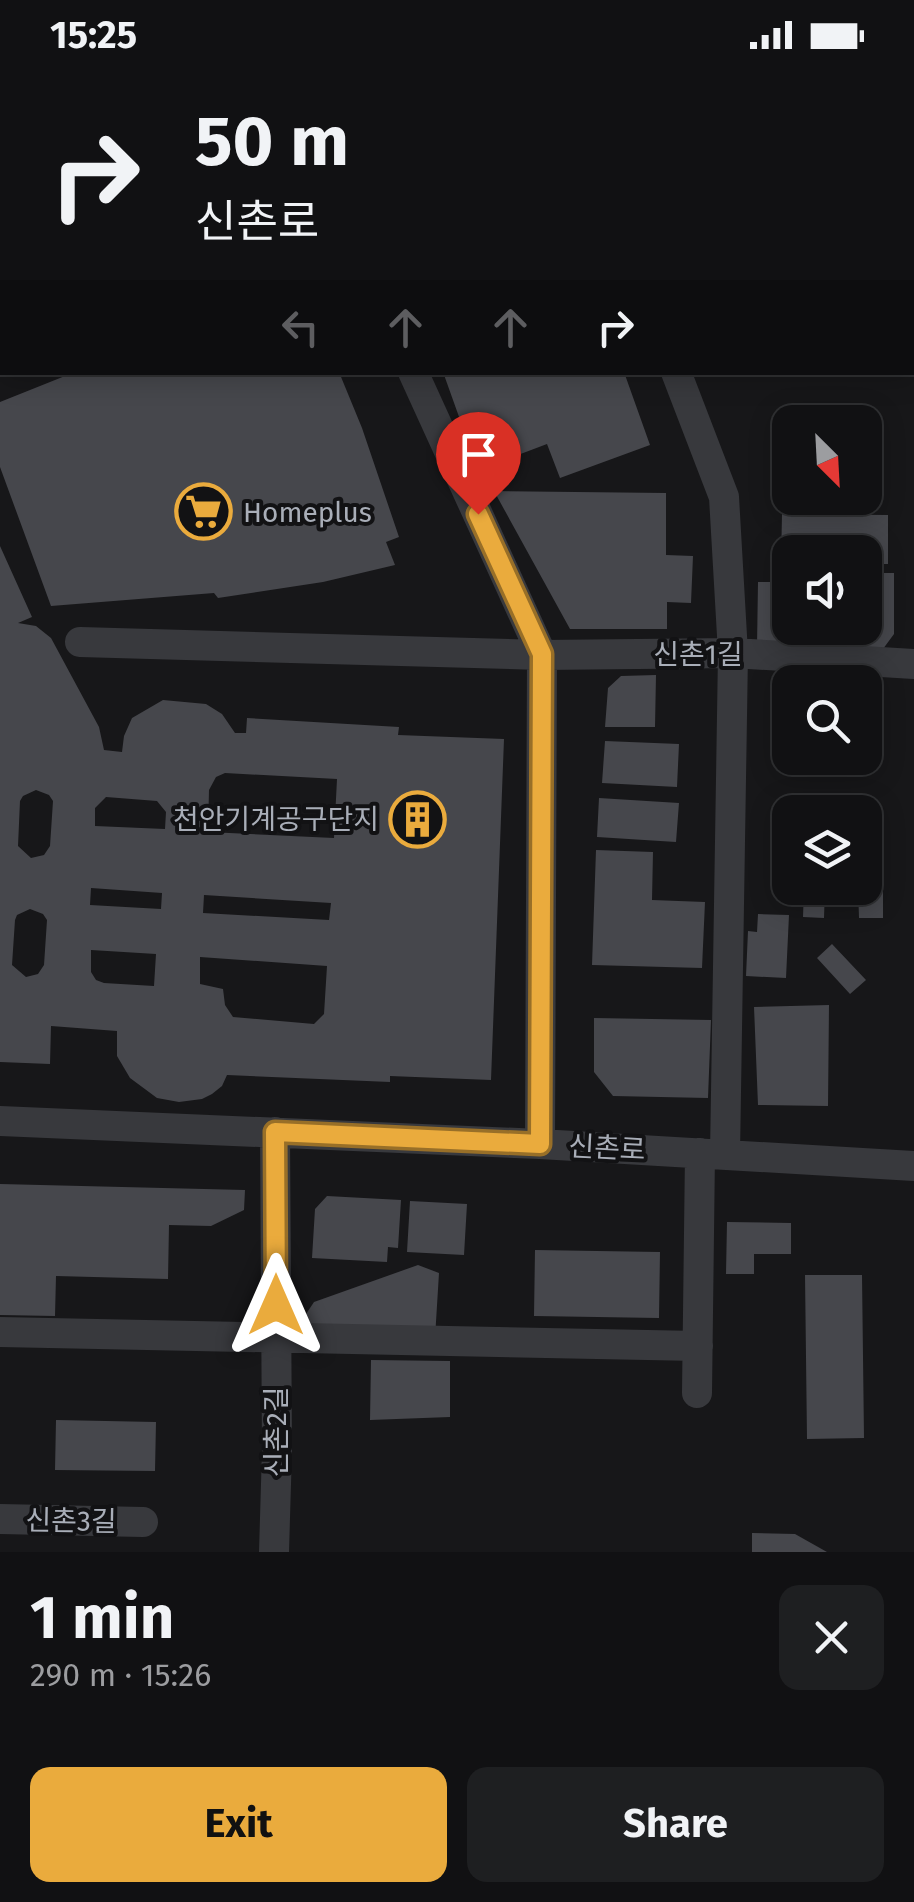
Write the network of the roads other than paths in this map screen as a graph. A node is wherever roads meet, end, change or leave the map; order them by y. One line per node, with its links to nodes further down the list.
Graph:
1 (414, 375): 5 (street)
2 (677, 375): 4 (street)
3 (80, 642): 5 (street, 신촌1길)
4 (733, 653): 5 (street, 신촌1길); 6 (street, 신촌1길); 10 (street)
5 (542, 654): 9 (street)
6 (914, 664)
7 (0, 1122): 8 (street, 신촌로)
8 (275, 1132): 9 (street, 신촌로); 13 (street, 신촌2길)
9 (540, 1144): 10 (street, 신촌로)
10 (713, 1154): 11 (street, 신촌로); 14 (street)
11 (914, 1166)
12 (0, 1332): 13 (street)
13 (277, 1340): 14 (street); 18 (street, 신촌2길)
14 (698, 1346): 15 (street)
15 (698, 1393)
16 (0, 1519): 17 (street, 신촌3길)
17 (142, 1522)
18 (274, 1552)

